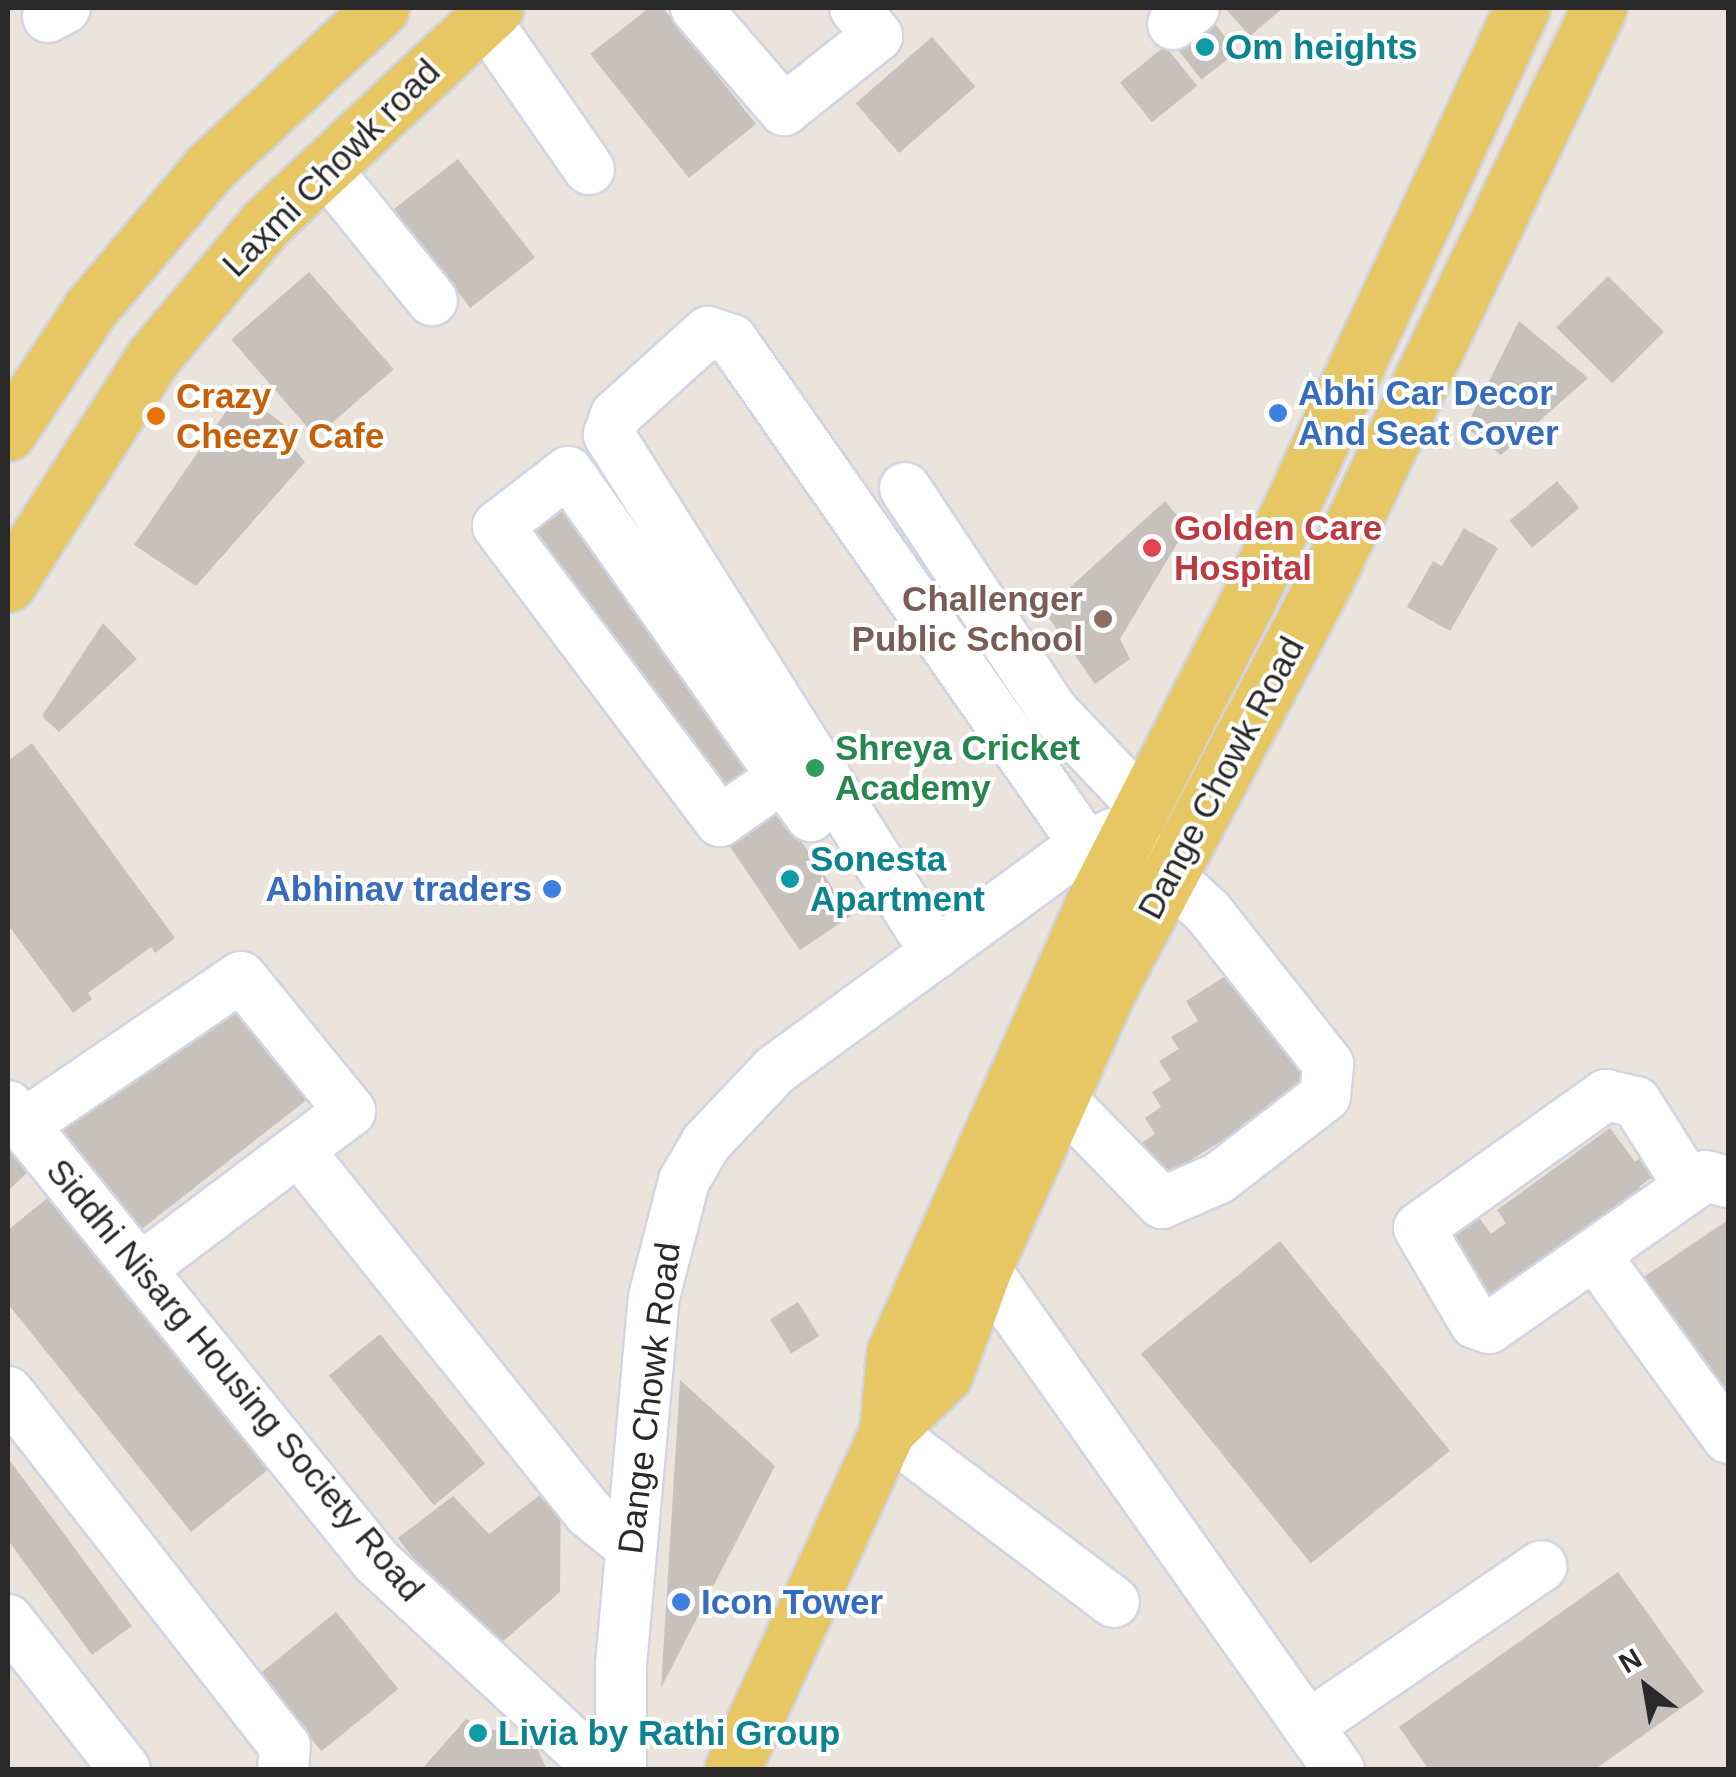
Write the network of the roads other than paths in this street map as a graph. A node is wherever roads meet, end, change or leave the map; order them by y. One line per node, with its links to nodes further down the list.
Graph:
1 (382, 8): 10 (main road)
2 (696, 8): 3 (street)
3 (855, 8)
4 (1522, 8): 14 (main road, Dange Chowk Road)
5 (1599, 8): 15 (main road, Dange Chowk Road)
6 (490, 13): 7 (main road, Laxmi Chowk road); 8 (street)
7 (325, 168): 9 (street); 12 (main road, Laxmi Chowk road)
8 (589, 169)
9 (432, 300)
10 (8, 433)
11 (905, 488): 14 (street)
12 (8, 584)
13 (783, 777): 13 (street); 16 (street)
14 (1120, 831): 15 (street); 16 (street, Dange Chowk Road); 16 (street); 25 (main road, Dange Chowk Road)
15 (1170, 877): 17 (main road, Dange Chowk Road); 17 (street)
16 (926, 960): 27 (street, Dange Chowk Road)
17 (1060, 1098): 22 (main road, Dange Chowk Road)
18 (16, 1116): 23 (street, Siddhi Nisarg Housing Society Road); 23 (street)
19 (316, 1172): 27 (street)
20 (1709, 1184): 21 (street); 21 (street)
21 (1595, 1256): 26 (street)
22 (984, 1268): 25 (main road, Dange Chowk Road); 31 (street)
23 (140, 1269): 34 (street, Siddhi Nisarg Housing Society Road)
24 (8, 1392): 33 (street)
25 (887, 1431): 29 (street); 36 (main road, Dange Chowk Road)
26 (1728, 1438)
27 (630, 1546): 35 (street, Dange Chowk Road)
28 (1542, 1566): 31 (street)
29 (1114, 1602)
30 (8, 1620): 32 (street)
31 (1308, 1726): 37 (street)
32 (125, 1770)
33 (283, 1770)
34 (602, 1770)
35 (621, 1770)
36 (732, 1770)
37 (1339, 1770)

